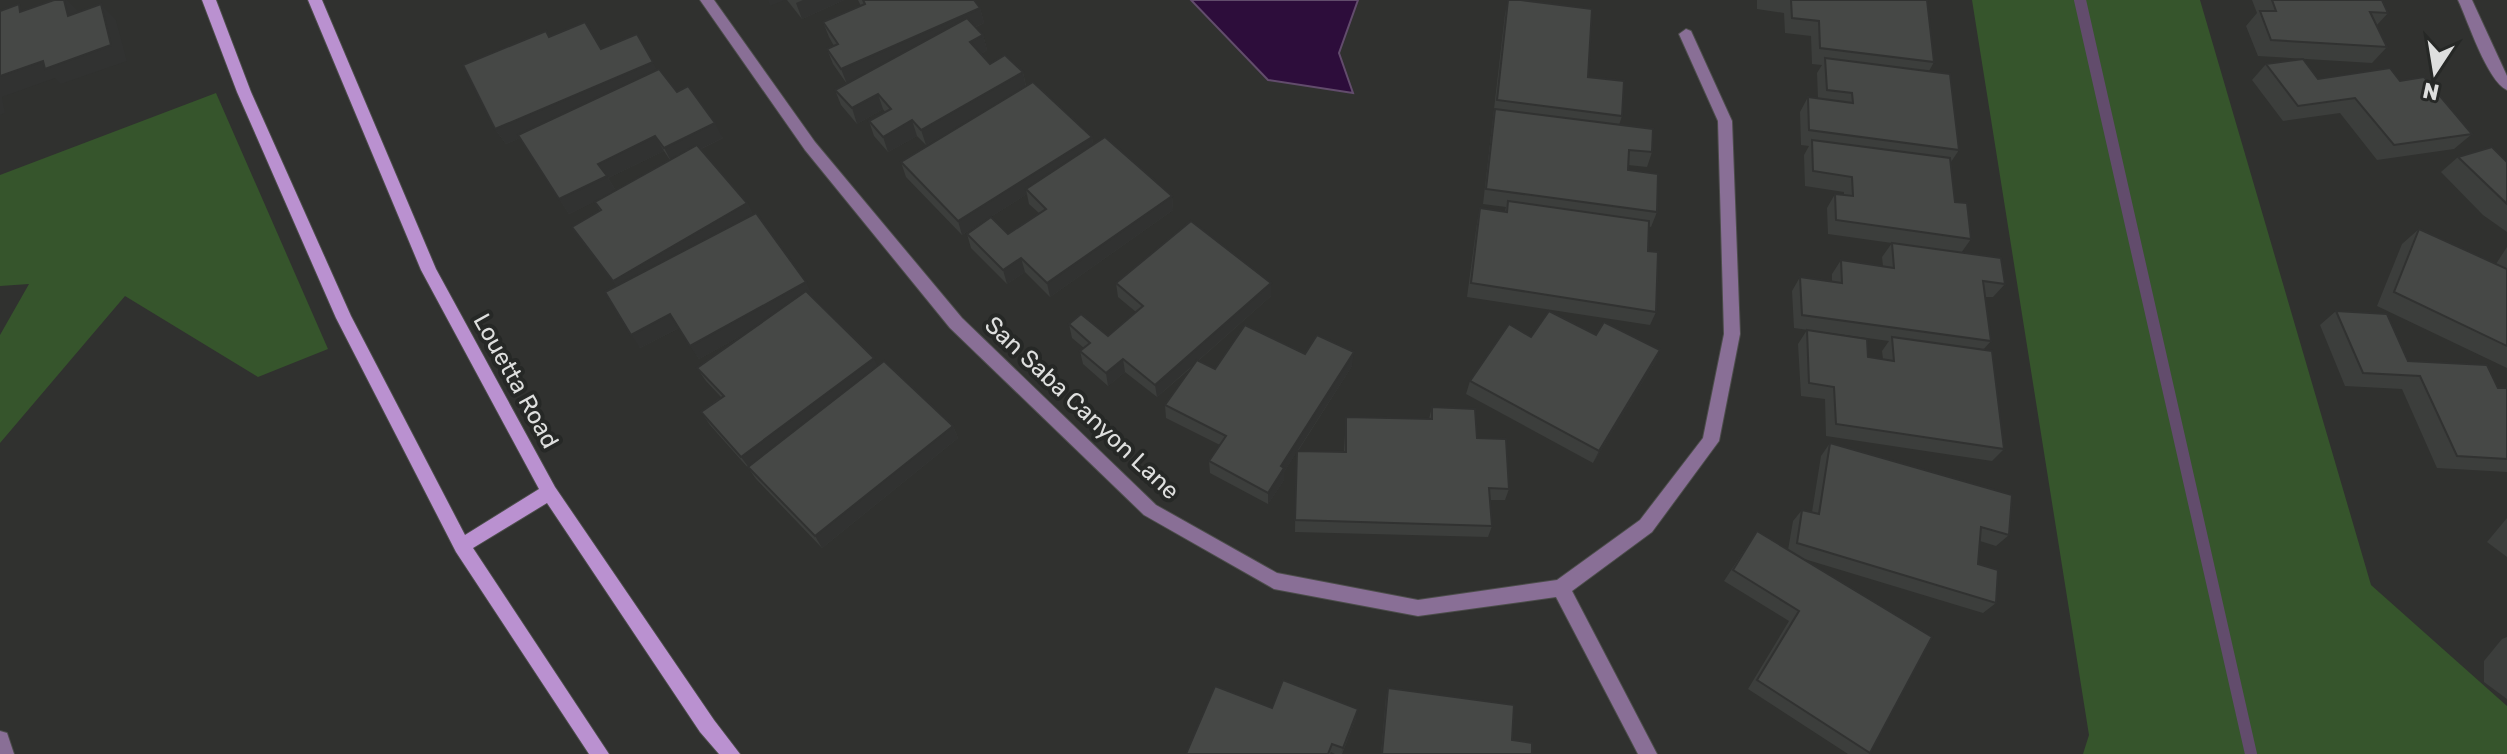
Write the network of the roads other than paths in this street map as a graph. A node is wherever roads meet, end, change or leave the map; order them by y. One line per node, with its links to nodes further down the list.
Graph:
1 (209, 0): 8 (main road)
2 (315, 0): 7 (main road, Louetta Road)
3 (707, 0): 9 (street, San Saba Canyon Lane)
4 (2465, 0): 6 (street)
5 (1686, 34): 9 (street, San Saba Canyon Lane)
6 (2507, 85)
7 (549, 492): 8 (main road); 13 (main road, Louetta Road)
8 (462, 546): 12 (main road)
9 (1561, 588): 14 (street)
10 (0, 740): 11 (street)
11 (5, 754)
12 (600, 754)
13 (731, 754)
14 (1648, 754)

